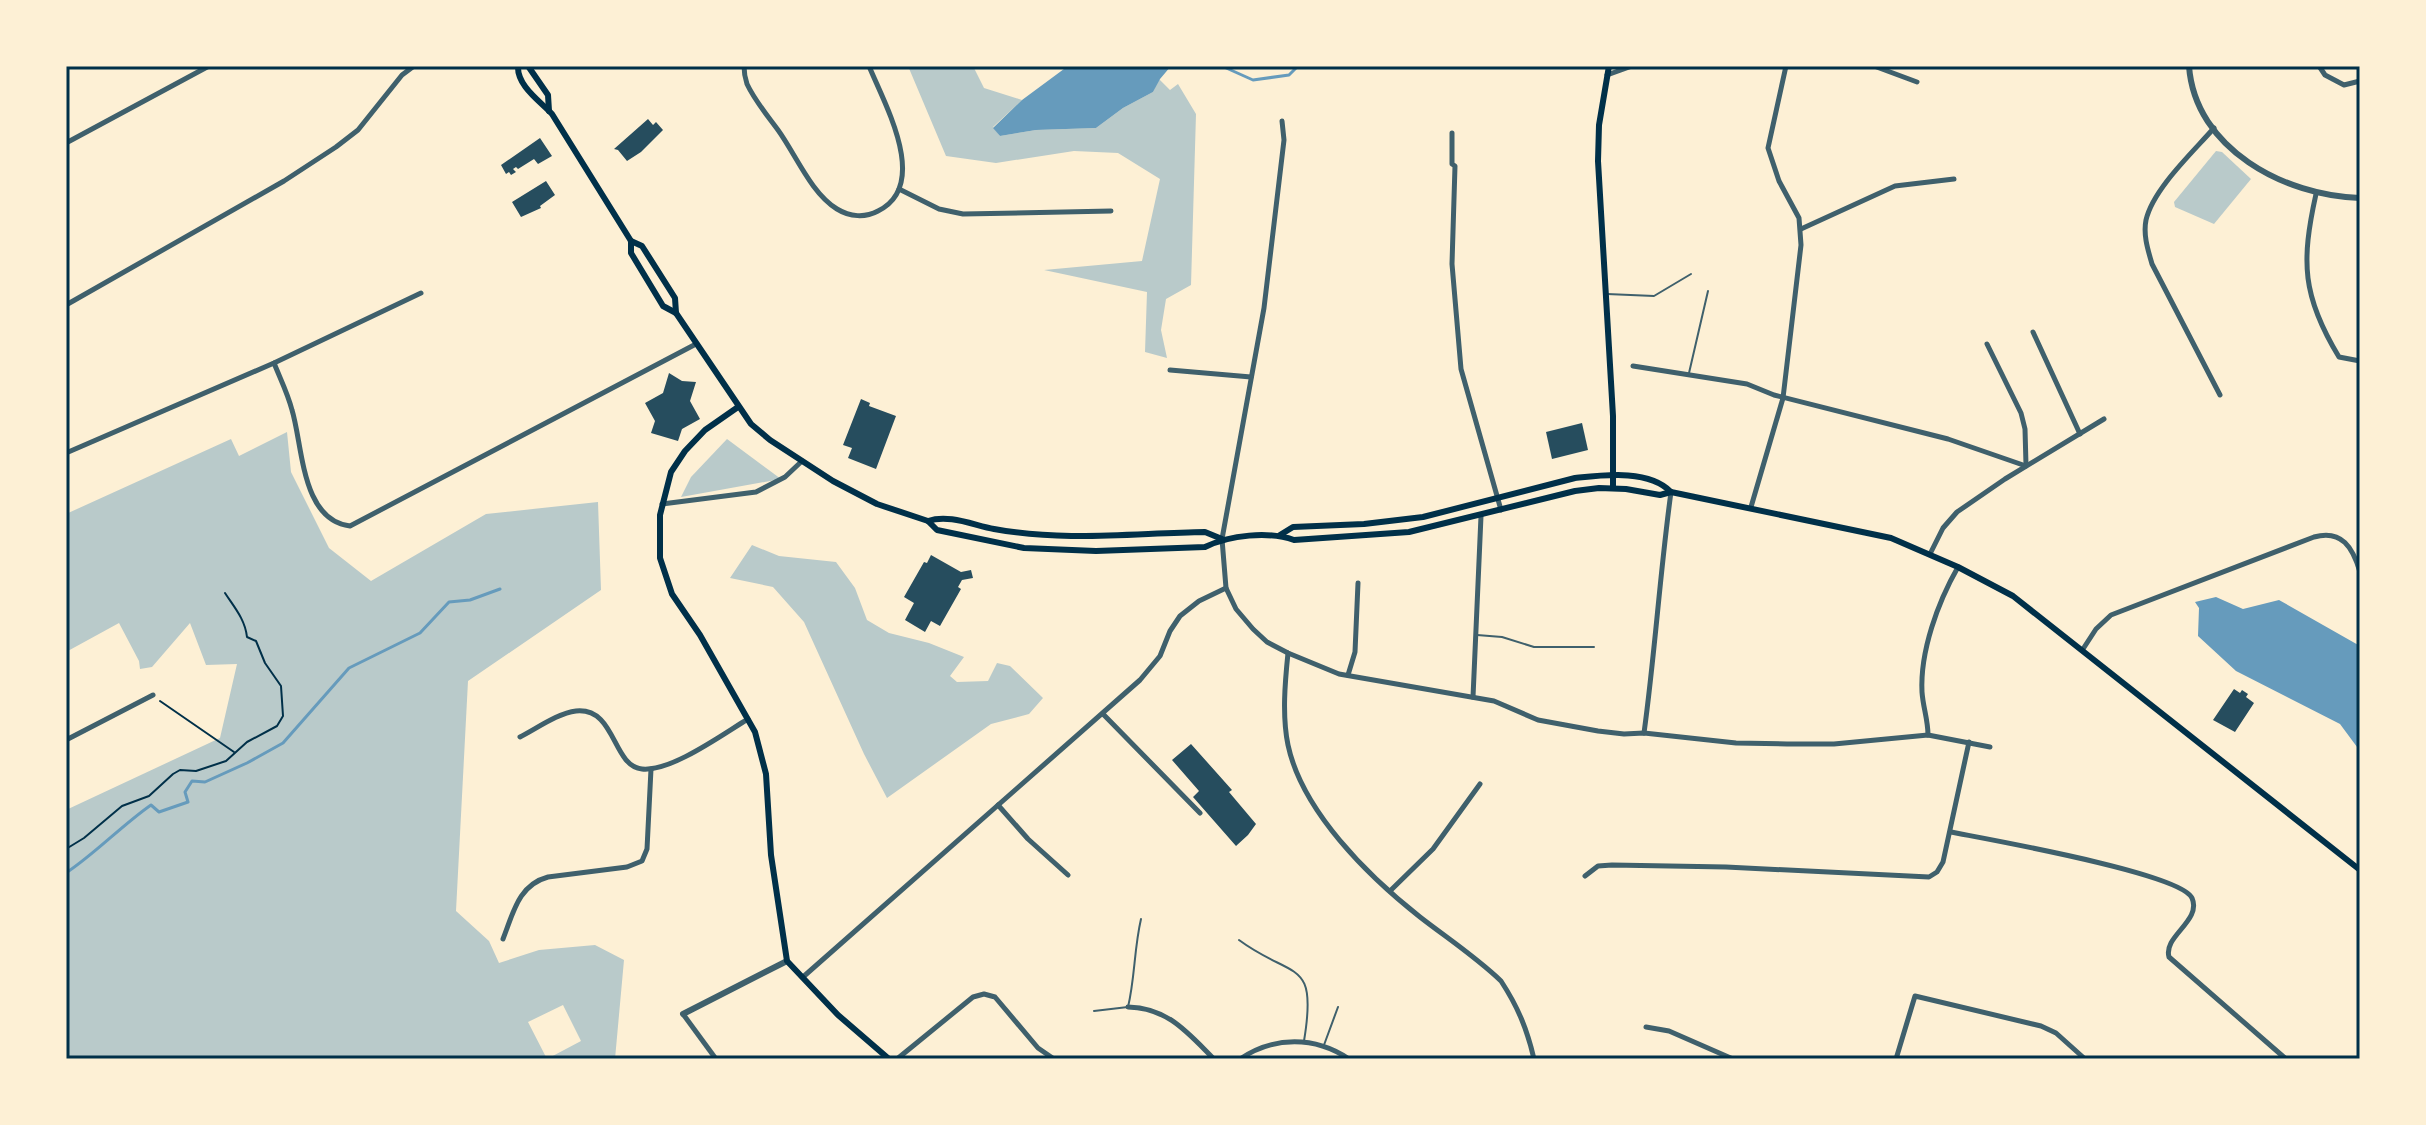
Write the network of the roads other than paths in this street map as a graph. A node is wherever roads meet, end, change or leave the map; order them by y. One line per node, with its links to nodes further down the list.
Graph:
1 (209, 66): 20 (street)
2 (414, 66): 32 (street)
3 (518, 66): 16 (main road)
4 (528, 66): 16 (main road)
5 (744, 66): 22 (street)
6 (869, 66): 22 (street)
7 (1609, 66): 13 (main road)
8 (1632, 66): 13 (street)
9 (1786, 66): 26 (street)
10 (1874, 66): 15 (street)
11 (2189, 66): 18 (street)
12 (2319, 66): 14 (street)
13 (1607, 75): 31 (main road)
14 (2360, 81)
15 (1917, 82)
16 (549, 111): 27 (main road)
17 (1282, 121): 42 (street)
18 (2214, 128): 23 (street); 43 (street)
19 (1452, 133): 54 (street)
20 (66, 143)
21 (1954, 179): 26 (street)
22 (899, 189): 25 (street)
23 (2316, 194): 24 (street); 37 (street)
24 (2360, 198)
25 (1111, 211)
26 (1801, 229): 44 (street)
27 (631, 241): 33 (main road); 33 (main road)
28 (1691, 274): 31 (lane)
29 (1708, 291): 41 (lane)
30 (421, 293): 38 (street)
31 (1606, 294): 51 (main road)
32 (66, 305)
33 (676, 313): 35 (main road)
34 (2033, 332): 47 (street)
35 (696, 344): 38 (street); 45 (main road)
36 (1987, 344): 50 (street)
37 (2360, 361)
38 (274, 363): 48 (street)
39 (1633, 366): 41 (street)
40 (1170, 370): 42 (street)
41 (1689, 374): 44 (street)
42 (1251, 377): 61 (street)
43 (2220, 395)
44 (1783, 398): 50 (street); 56 (street)
45 (738, 407): 49 (main road); 55 (main road)
46 (2104, 419): 47 (street)
47 (2080, 434): 50 (street)
48 (66, 453)
49 (802, 461): 55 (street); 59 (main road)
50 (2026, 466): 62 (street)
51 (1613, 474): 52 (main road); 53 (main road); 54 (main road)
52 (1613, 488): 53 (main road); 57 (main road)
53 (1671, 492): 56 (main road); 76 (street)
54 (1497, 497): 57 (street); 60 (main road)
55 (661, 504): 75 (main road)
56 (1751, 507): 62 (main road)
57 (1501, 510): 58 (main road)
58 (1481, 516): 60 (main road); 67 (street)
59 (928, 521): 61 (main road); 61 (main road)
60 (1280, 535): 61 (main road)
61 (1222, 539): 66 (street)
62 (1930, 554): 63 (main road)
63 (1958, 567): 69 (main road); 77 (street)
64 (2360, 572): 69 (street)
65 (1358, 583): 71 (street)
66 (1226, 588): 70 (street); 74 (street)
67 (1476, 634): 68 (lane); 73 (street)
68 (1594, 647)
69 (2083, 649): 87 (main road)
70 (1288, 653): 71 (street); 90 (street)
71 (1348, 675): 73 (street)
72 (153, 695): 79 (street)
73 (1473, 697): 76 (street)
74 (1103, 714): 84 (street); 85 (street)
75 (749, 719): 82 (street); 94 (main road)
76 (1644, 733): 77 (street)
77 (1928, 735): 80 (street)
78 (520, 737): 82 (street)
79 (66, 740)
80 (1969, 742): 81 (street); 86 (street)
81 (1990, 747)
82 (651, 769): 92 (street)
83 (1480, 784): 90 (street)
84 (998, 805): 88 (street); 95 (street)
85 (1200, 813)
86 (1951, 832): 89 (street); 114 (street)
87 (2360, 870)
88 (1068, 875)
89 (1585, 876)
90 (1390, 891): 110 (street)
91 (1141, 919): 96 (lane)
92 (503, 939)
93 (1239, 940): 101 (lane)
94 (787, 961): 95 (main road); 99 (street)
95 (803, 977): 104 (main road)
96 (1128, 1007): 98 (lane); 107 (street)
97 (1338, 1007): 102 (lane)
98 (1094, 1011)
99 (683, 1014): 103 (street)
100 (1646, 1027): 111 (street)
101 (1304, 1042): 102 (street); 108 (street)
102 (1324, 1046): 109 (street)
103 (716, 1059)
104 (889, 1059)
105 (897, 1059): 106 (street)
106 (1054, 1059)
107 (1214, 1059)
108 (1240, 1059)
109 (1349, 1059)
110 (1534, 1059)
111 (1733, 1059)
112 (1896, 1059): 113 (street)
113 (2085, 1059)
114 (2286, 1059)

